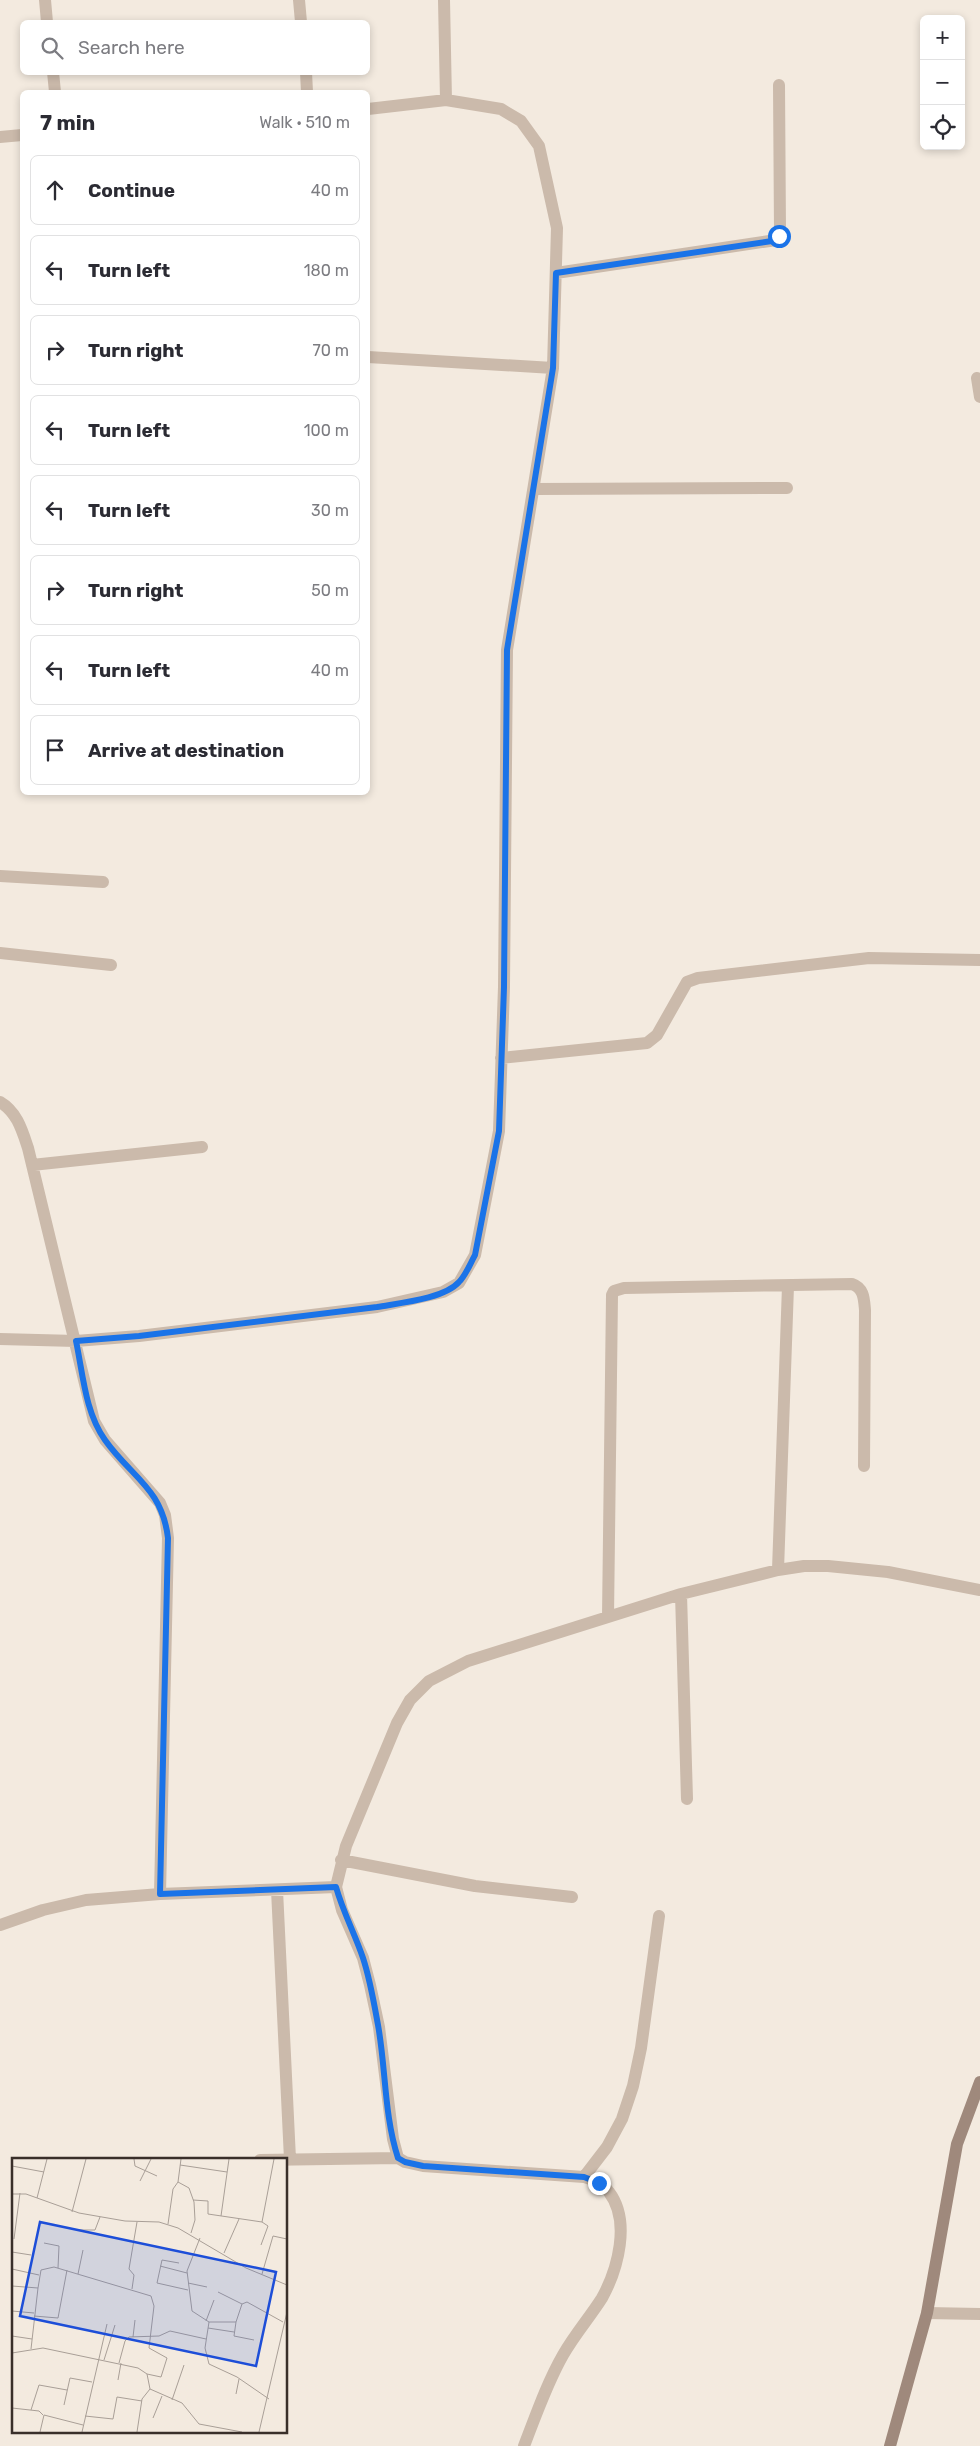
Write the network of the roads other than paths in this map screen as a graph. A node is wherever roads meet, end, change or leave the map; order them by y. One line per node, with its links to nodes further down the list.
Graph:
1 (45, 0): 4 (street)
2 (299, 0): 5 (street)
3 (444, 0): 11 (street)
4 (47, 20)
5 (301, 20)
6 (52, 75): 9 (street)
7 (306, 75): 10 (street)
8 (779, 84): 15 (street)
9 (55, 90)
10 (307, 90)
11 (446, 100): 12 (street); 15 (street)
12 (370, 109)
13 (20, 135): 14 (street)
14 (0, 137)
15 (556, 273): 17 (street)
16 (370, 357): 17 (street)
17 (553, 368): 21 (street)
18 (977, 378): 19 (street)
19 (980, 397)
20 (786, 488): 21 (street)
21 (535, 489): 27 (street)
22 (0, 876): 23 (street)
23 (103, 882)
24 (0, 953): 26 (street)
25 (980, 960): 27 (street)
26 (110, 965)
27 (501, 1058): 33 (street)
28 (0, 1102): 30 (street)
29 (202, 1147): 30 (street)
30 (32, 1165): 33 (street)
31 (788, 1286): 34 (street); 35 (street); 38 (street)
32 (0, 1339): 33 (street)
33 (76, 1341): 43 (street)
34 (864, 1466)
35 (778, 1570): 36 (street); 37 (street)
36 (980, 1590)
37 (681, 1594): 38 (street); 39 (street)
38 (608, 1617): 40 (street)
39 (687, 1799)
40 (341, 1860): 41 (street); 44 (street)
41 (336, 1887): 42 (street); 48 (street)
42 (277, 1890): 43 (street); 49 (street)
43 (160, 1894): 46 (street)
44 (572, 1897)
45 (659, 1916): 50 (street)
46 (0, 1925)
47 (980, 2082): 51 (street)
48 (398, 2158): 49 (street); 50 (street)
49 (290, 2159)
50 (584, 2177): 53 (street)
51 (927, 2313): 52 (street); 54 (street)
52 (980, 2314)
53 (524, 2446)
54 (890, 2446)

